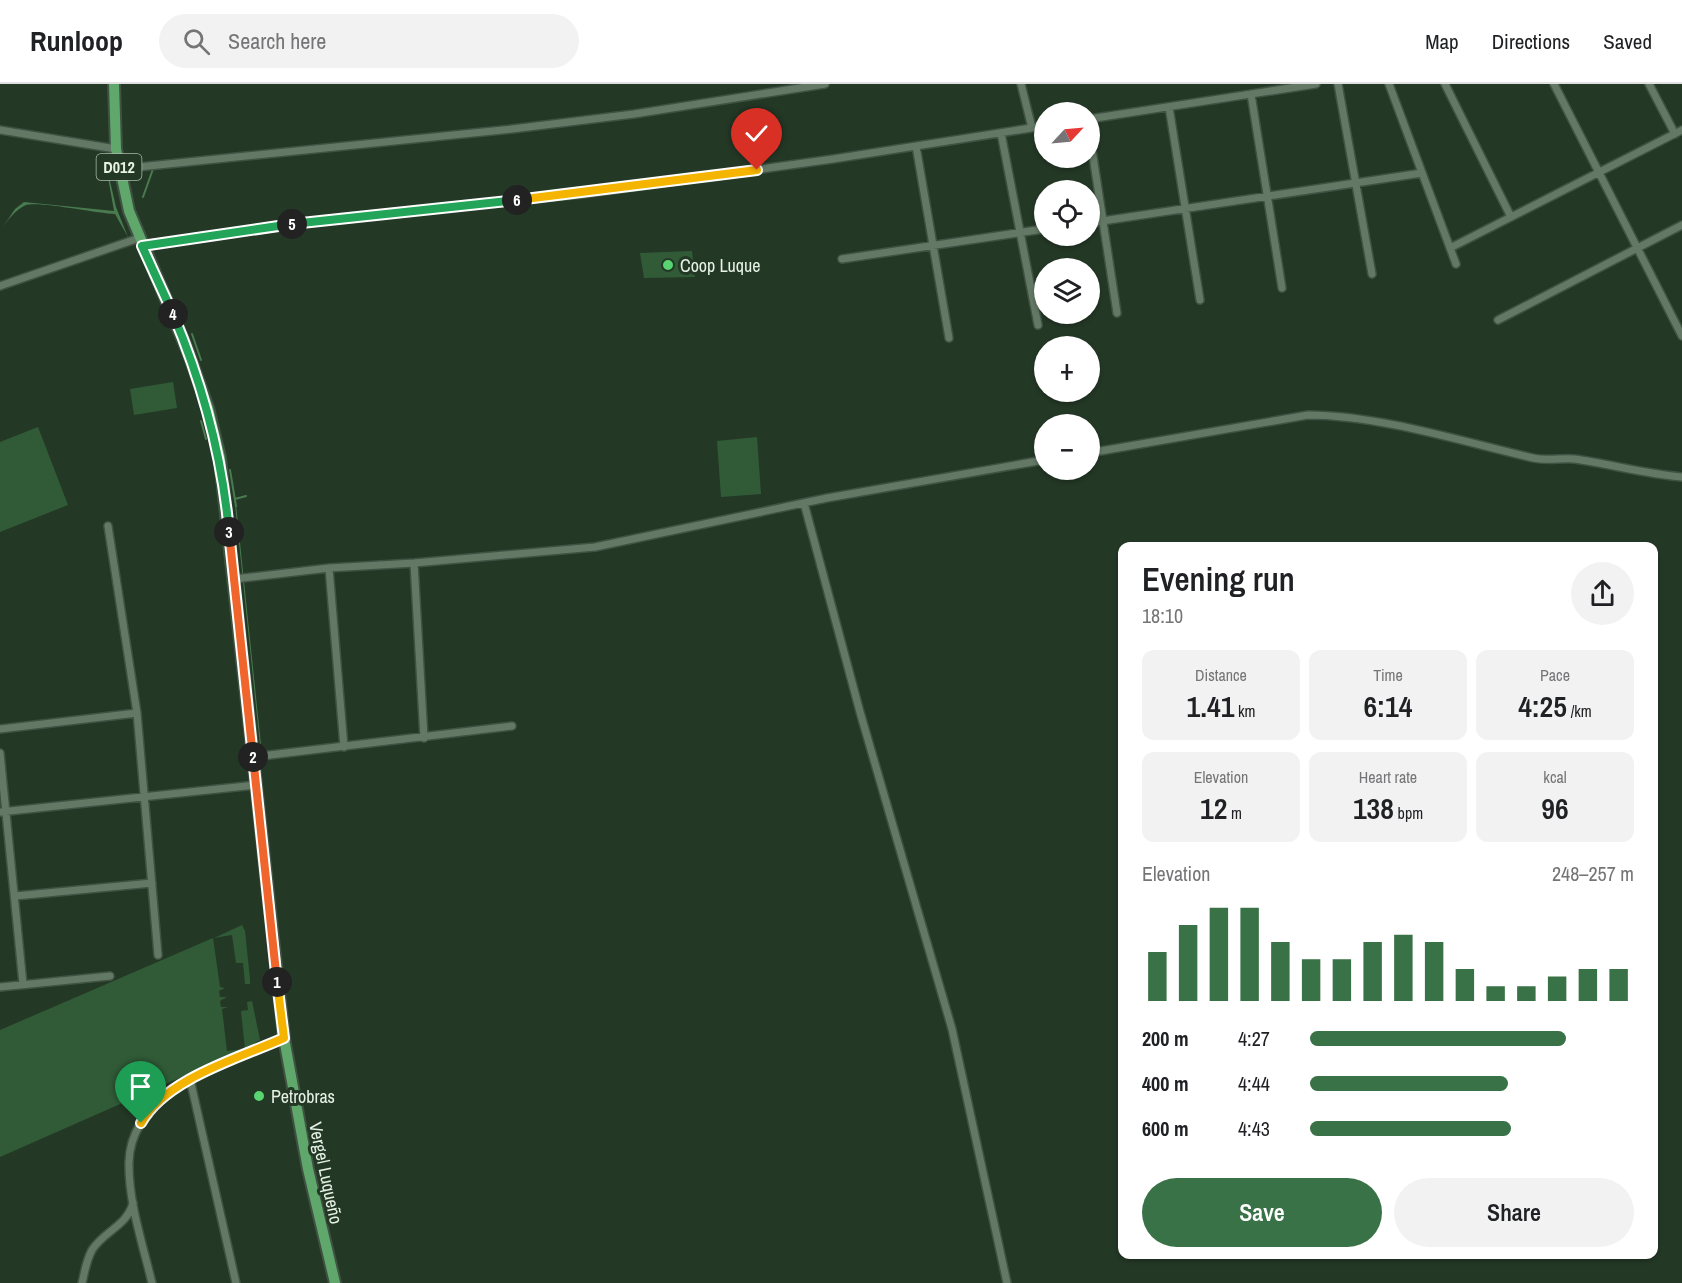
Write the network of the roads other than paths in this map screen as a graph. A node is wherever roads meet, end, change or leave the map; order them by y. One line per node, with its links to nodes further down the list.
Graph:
1 (114, 84): 18 (main road, Vergel Luqueño / D012)
2 (825, 84): 20 (street)
3 (1022, 84): 13 (street)
4 (1316, 84): 10 (street)
5 (1338, 84): 23 (street)
6 (1389, 84): 21 (street)
7 (1445, 84): 26 (street)
8 (1554, 84): 22 (street)
9 (1649, 84): 15 (street)
10 (1251, 94): 11 (street); 24 (street)
11 (1169, 107): 12 (street); 25 (street)
12 (1100, 117)
13 (1032, 128): 16 (street)
14 (0, 130): 18 (street)
15 (1679, 132): 22 (street)
16 (1001, 133): 17 (street); 31 (street)
17 (916, 146): 32 (street); 33 (street)
18 (116, 149): 20 (main road, Vergel Luqueño / D012)
19 (1095, 168): 27 (street)
20 (119, 169): 32 (main road, Vergel Luqueño / D012)
21 (1422, 173): 23 (street); 34 (street)
22 (1598, 173): 26 (street); 35 (street)
23 (1356, 183): 24 (street); 38 (street)
24 (1267, 196): 25 (street); 40 (street)
25 (1186, 208): 27 (street); 41 (street)
26 (1511, 217): 34 (street)
27 (1103, 220): 28 (street); 42 (street)
28 (1100, 221)
29 (1682, 225): 35 (street)
30 (1034, 231): 31 (street)
31 (1020, 233): 33 (street); 44 (street)
32 (141, 242): 39 (street); 54 (main road, Vergel Luqueño / D012)
33 (933, 246): 36 (street); 46 (street)
34 (1450, 248): 37 (street)
35 (1637, 249): 43 (street); 45 (street)
36 (842, 259)
37 (1456, 264)
38 (1372, 274)
39 (0, 286)
40 (1282, 288)
41 (1200, 300)
42 (1117, 313)
43 (1498, 320)
44 (1038, 325)
45 (1682, 336)
46 (949, 338)
47 (1100, 451): 49 (street)
48 (1034, 462): 50 (street)
49 (1682, 477)
50 (804, 503): 52 (street); 78 (street)
51 (108, 526): 55 (street)
52 (414, 563): 53 (street); 58 (street)
53 (329, 568): 54 (street); 59 (street)
54 (240, 578): 61 (main road, Vergel Luqueño / D012)
55 (137, 713): 57 (street); 63 (street)
56 (512, 726): 58 (street)
57 (0, 729)
58 (424, 738): 59 (street)
59 (344, 747): 61 (street)
60 (0, 753): 64 (street)
61 (253, 758): 62 (main road, Vergel Luqueño / D012)
62 (256, 785): 63 (street); 71 (main road, Vergel Luqueño / D012)
63 (144, 797): 64 (street); 65 (street)
64 (3, 812): 66 (street)
65 (152, 883): 66 (street); 67 (street)
66 (15, 896): 69 (street)
67 (158, 955)
68 (110, 976): 69 (street)
69 (23, 984): 70 (street)
70 (0, 987)
71 (284, 1038): 72 (street); 77 (main road, Vergel Luqueño / D012)
72 (190, 1079): 73 (street); 76 (street)
73 (134, 1201): 74 (street); 75 (street)
74 (82, 1283)
75 (152, 1283)
76 (236, 1283)
77 (335, 1283)
78 (1007, 1283)

